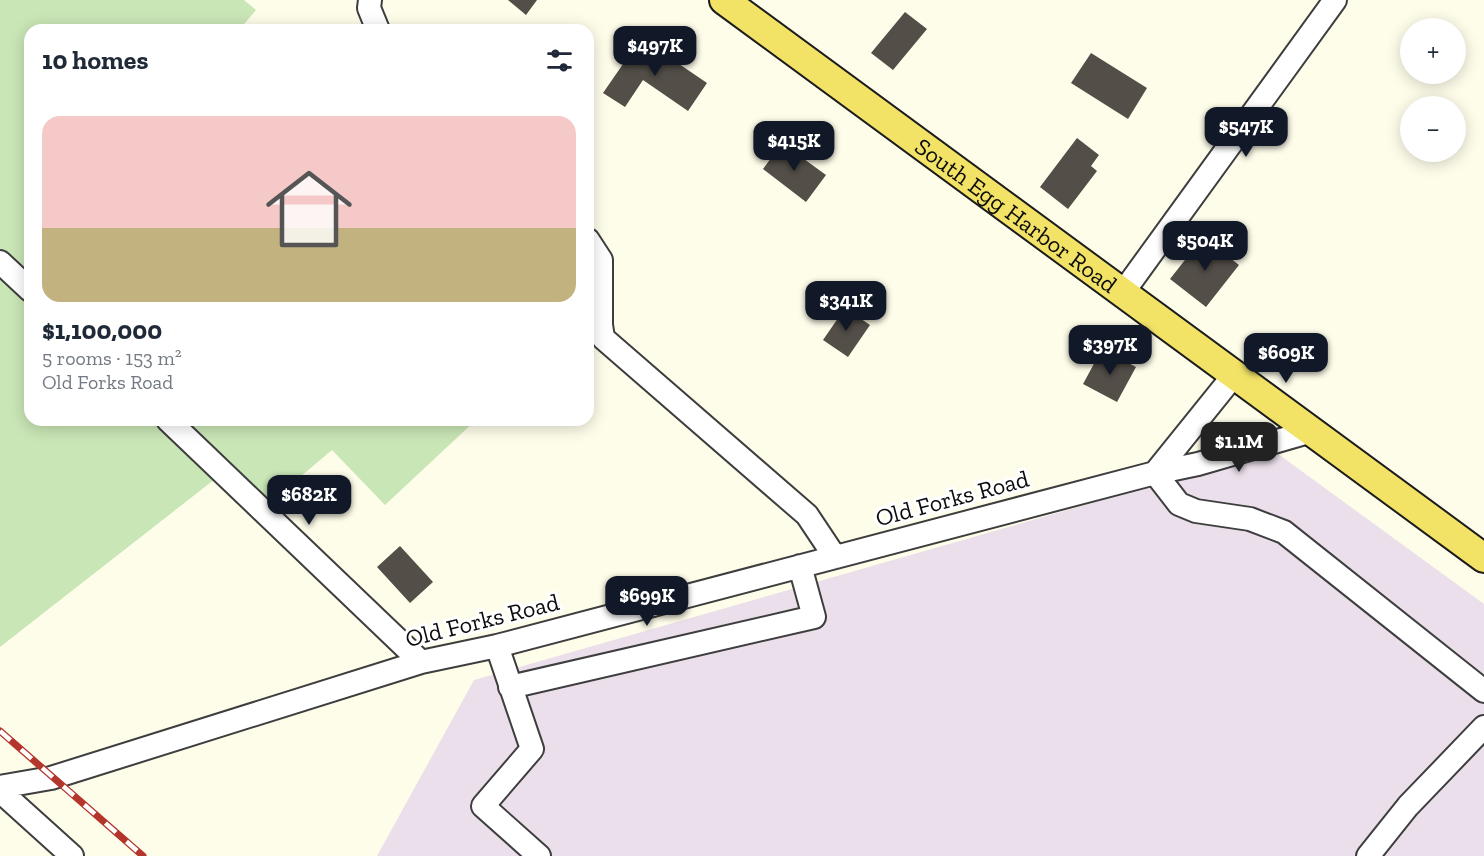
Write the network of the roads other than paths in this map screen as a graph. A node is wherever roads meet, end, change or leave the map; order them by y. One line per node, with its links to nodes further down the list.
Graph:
1 (370, 0): 4 (street)
2 (724, 0): 8 (main road, South Egg Harbor Road)
3 (1335, 0): 8 (street)
4 (376, 24)
5 (594, 249): 13 (street)
6 (0, 262): 7 (street)
7 (24, 284)
8 (1124, 291): 9 (main road, South Egg Harbor Road)
9 (1234, 375): 11 (main road, South Egg Harbor Road); 12 (street)
10 (174, 426): 17 (street)
11 (1312, 432): 12 (street, Old Forks Road); 14 (main road, South Egg Harbor Road)
12 (1155, 473): 13 (street, Old Forks Road); 19 (street)
13 (835, 557): 15 (street, Old Forks Road)
14 (1484, 558)
15 (800, 566): 16 (street, Old Forks Road); 18 (street)
16 (497, 646): 17 (street, Old Forks Road); 18 (street)
17 (421, 662): 21 (street, Old Forks Road)
18 (510, 687): 23 (street)
19 (1484, 691)
20 (1484, 727): 24 (street)
21 (0, 789): 22 (street)
22 (72, 856)
23 (539, 856)
24 (1368, 856)

